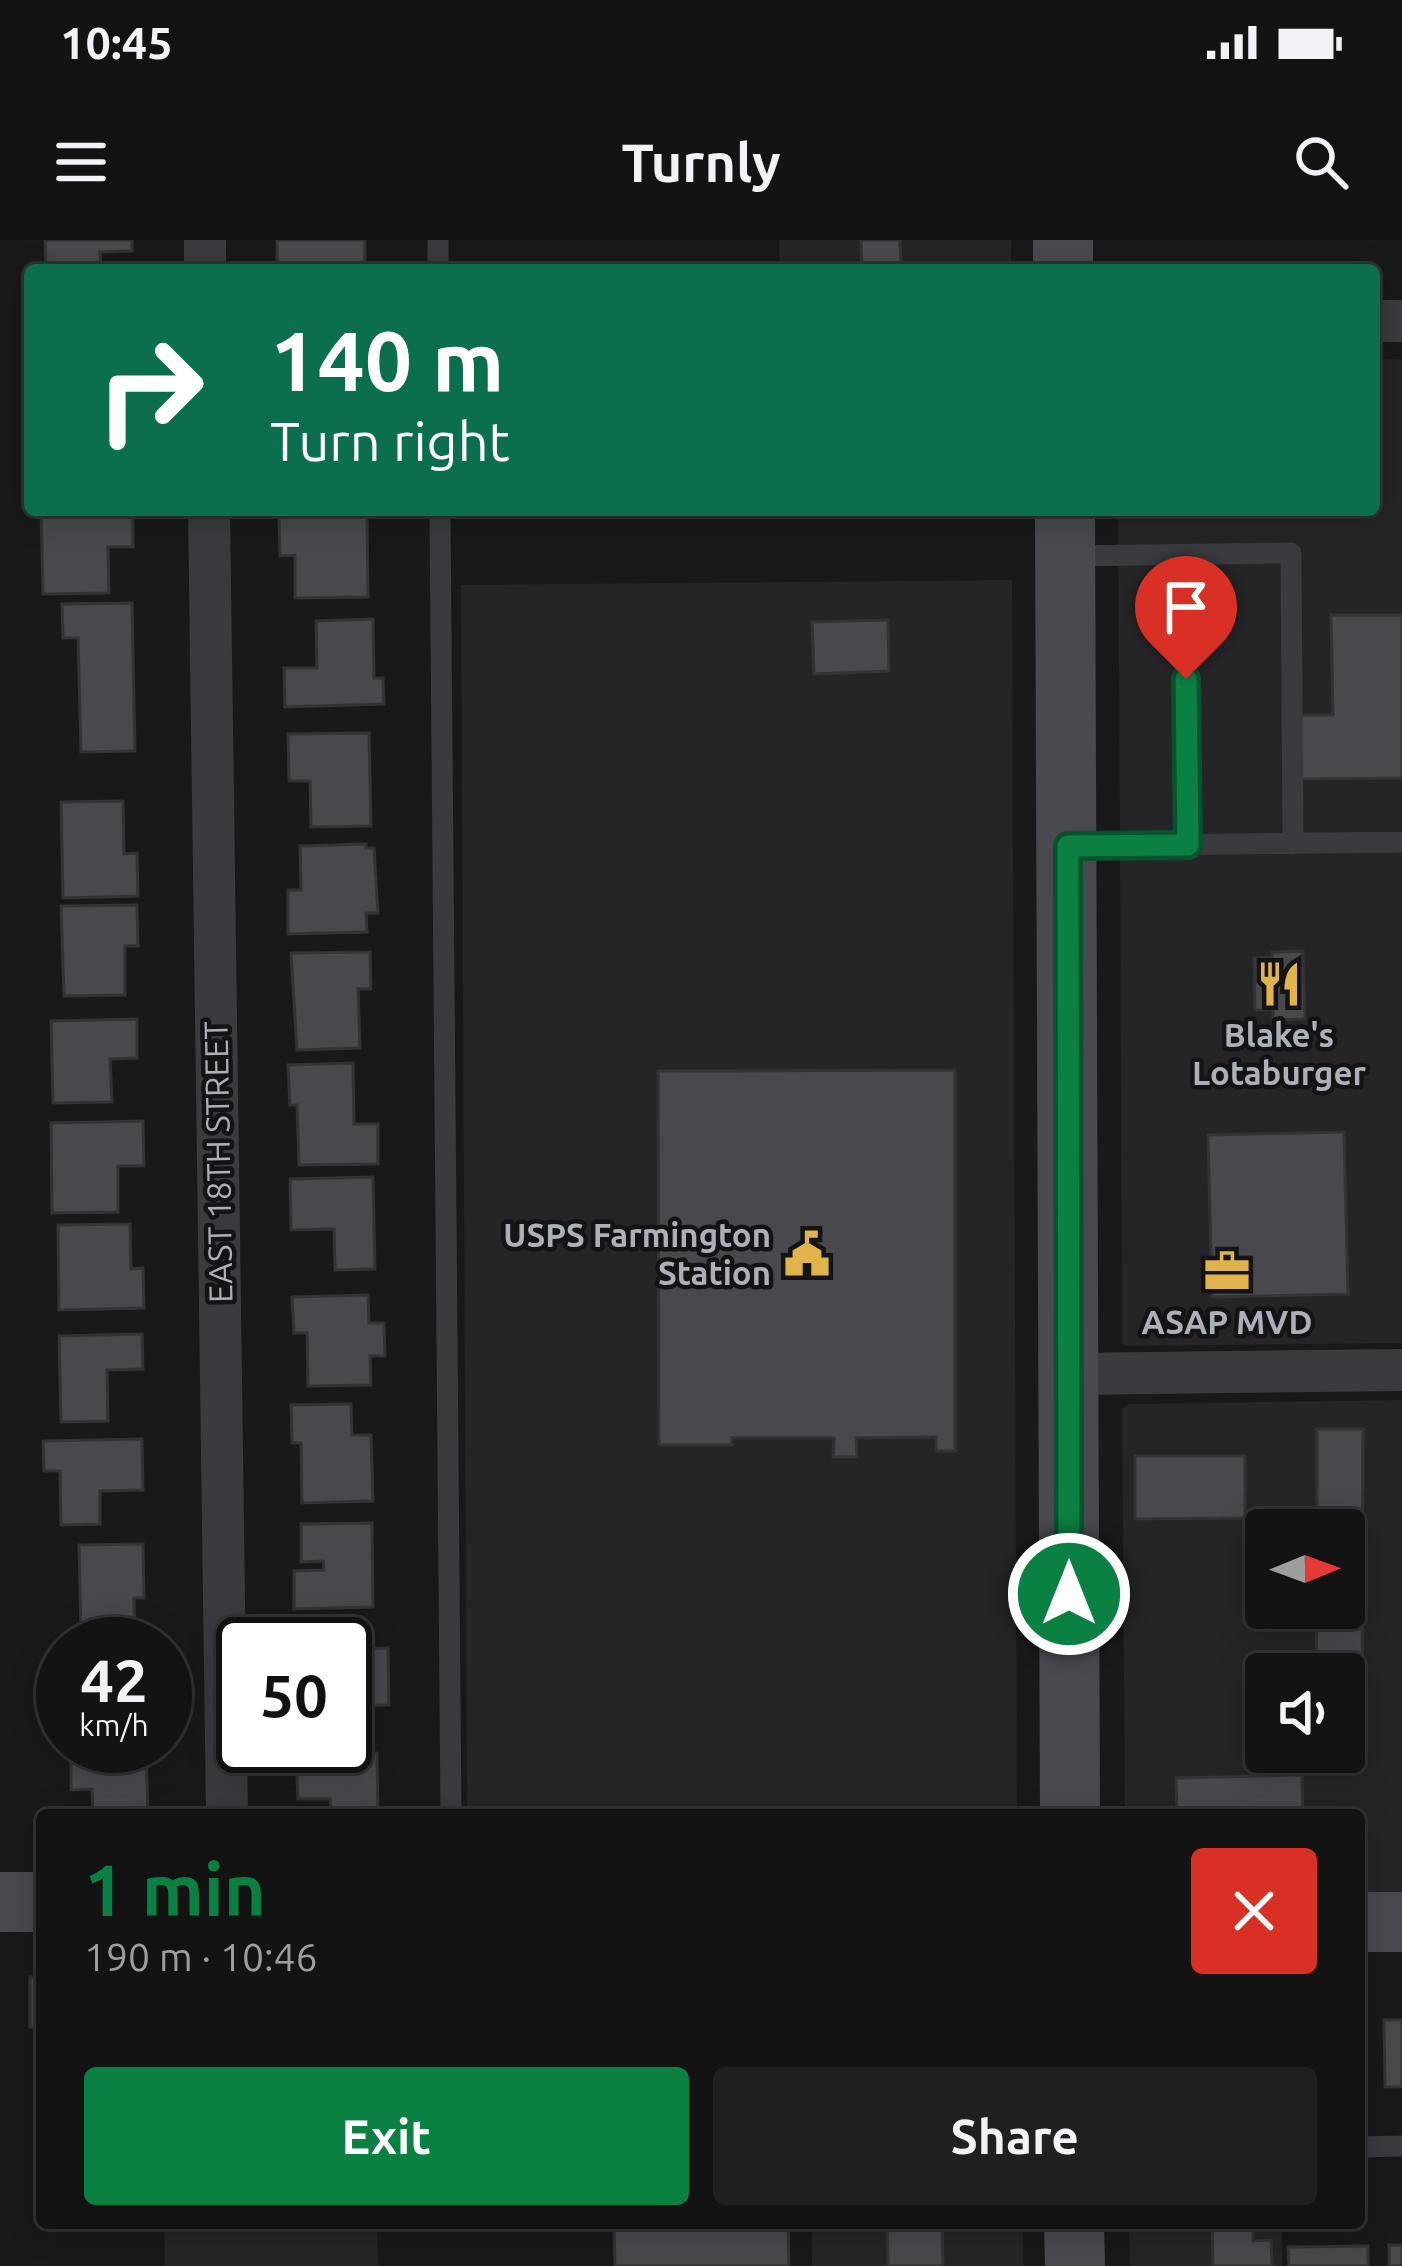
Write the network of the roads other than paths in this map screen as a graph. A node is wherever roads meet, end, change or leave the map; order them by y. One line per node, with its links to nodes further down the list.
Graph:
1 (208, 516): 11 (street, EAST 18TH STREET)
2 (440, 516): 12 (lane)
3 (1065, 533): 4 (lane); 8 (main road)
4 (1186, 555): 6 (lane); 7 (lane)
5 (1402, 842): 6 (lane)
6 (1293, 844): 7 (lane)
7 (1188, 845): 8 (lane)
8 (1068, 846): 10 (main road)
9 (1402, 1370): 10 (street)
10 (1067, 1374): 13 (main road)
11 (226, 1809)
12 (451, 1809)
13 (1070, 1809)
14 (0, 1902): 15 (main road)
15 (36, 1902)
16 (1365, 1922): 17 (main road)
17 (1402, 1922)
18 (1365, 2146): 19 (lane)
19 (1402, 2146)
20 (1074, 2229): 21 (main road)
21 (1075, 2266)

